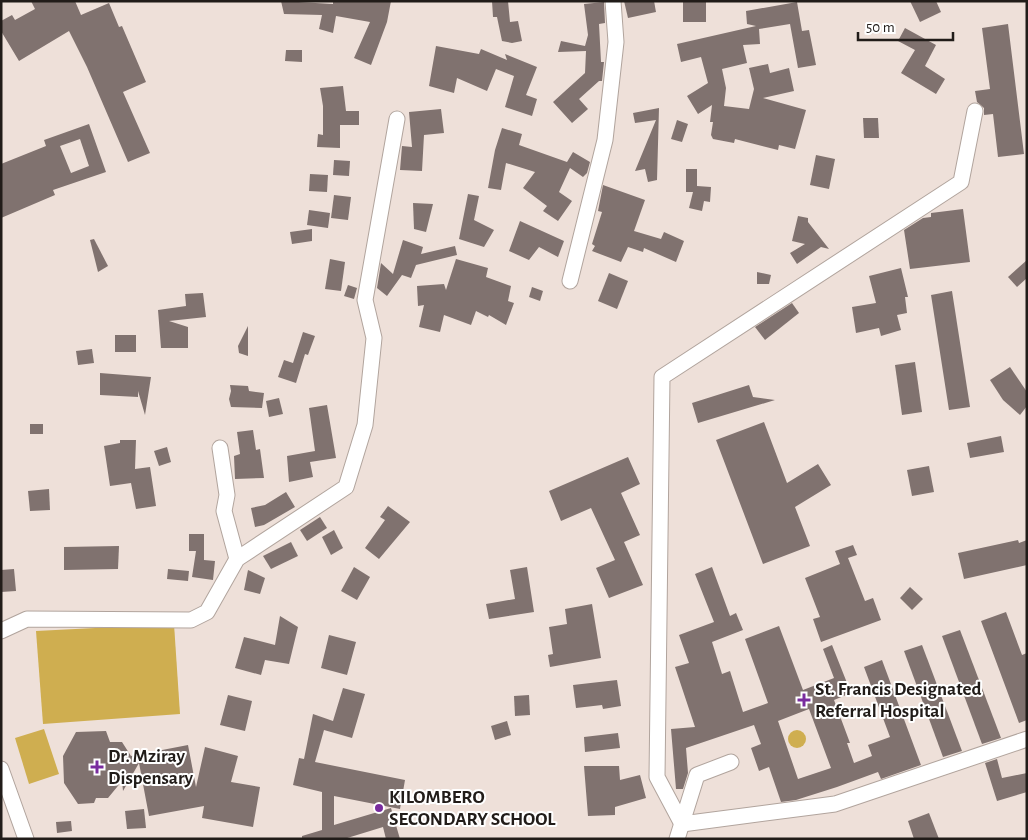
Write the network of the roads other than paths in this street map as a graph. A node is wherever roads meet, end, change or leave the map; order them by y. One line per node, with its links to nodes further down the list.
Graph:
1 (613, 1): 4 (street)
2 (975, 111): 11 (street)
3 (397, 120): 6 (street)
4 (570, 281)
5 (220, 448): 6 (street)
6 (237, 559): 7 (street)
7 (1, 631)
8 (1027, 739): 11 (street)
9 (731, 762): 11 (street)
10 (1, 769): 12 (street)
11 (682, 824): 13 (street)
12 (26, 839)
13 (676, 839)

